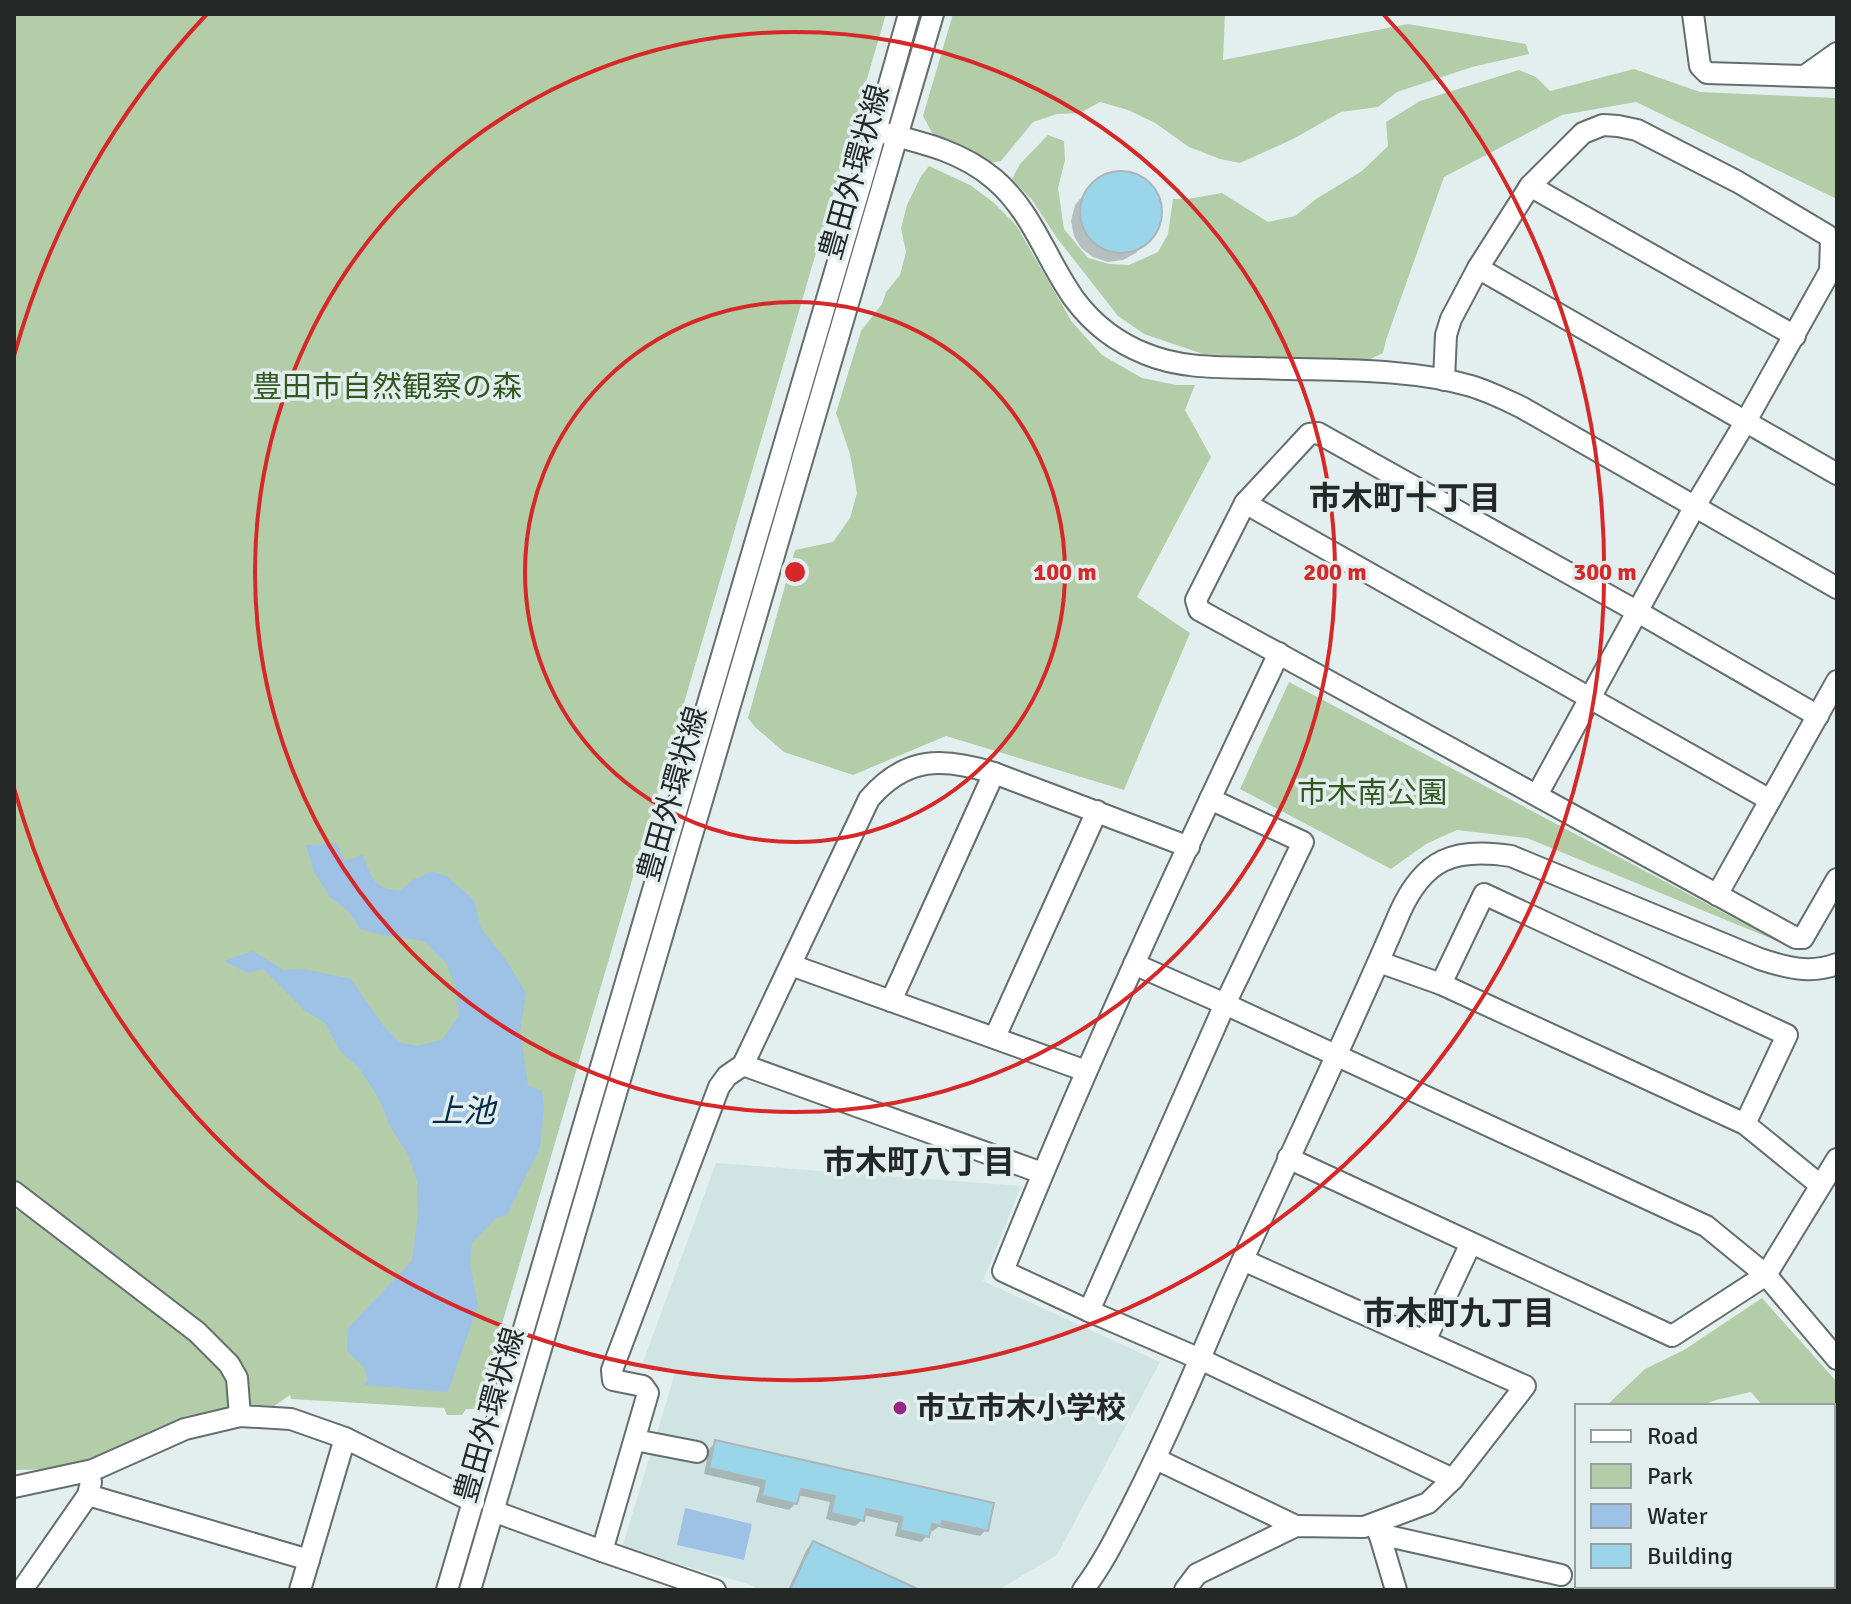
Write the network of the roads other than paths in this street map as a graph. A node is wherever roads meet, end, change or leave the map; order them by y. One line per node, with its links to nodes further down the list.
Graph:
1 (909, 14): 7 (street, 豊田外環状線)
2 (933, 14): 8 (street, 豊田外環状線)
3 (1693, 14): 5 (street)
4 (1837, 53): 5 (street)
5 (1806, 75): 6 (street)
6 (1837, 77)
7 (876, 131): 8 (street); 64 (street, 豊田外環状線)
8 (897, 136): 12 (street); 65 (street, 豊田外環状線)
9 (1530, 186): 10 (street); 11 (street); 11 (street)
10 (1478, 268): 12 (street); 13 (street)
11 (1795, 336): 13 (street)
12 (1444, 380): 16 (street)
13 (1746, 421): 14 (street); 16 (street)
14 (1837, 474)
15 (1245, 503): 18 (street); 19 (street); 21 (street)
16 (1695, 506): 17 (street); 18 (street)
17 (1837, 588)
18 (1638, 612): 21 (street); 22 (street)
19 (1279, 653): 24 (street); 25 (street)
20 (1837, 681): 22 (street)
21 (1590, 699): 24 (street); 26 (street)
22 (1818, 716): 26 (street)
23 (994, 773): 27 (street); 34 (street); 36 (street)
24 (1537, 795): 30 (street)
25 (1210, 799): 28 (street); 37 (street)
26 (1770, 800): 30 (street)
27 (1097, 811): 28 (street); 38 (street)
28 (1189, 847): 32 (street)
29 (1837, 879): 30 (street)
30 (1717, 895)
31 (1379, 962): 33 (street); 35 (street); 39 (street)
32 (1134, 964): 37 (street); 41 (street)
33 (1837, 964)
34 (791, 965): 36 (street); 40 (street)
35 (1441, 984): 42 (street); 42 (street)
36 (891, 1001): 38 (street)
37 (1225, 1004): 39 (street); 51 (street)
38 (995, 1037): 41 (street)
39 (1337, 1056): 43 (street); 50 (street)
40 (743, 1065): 45 (street); 57 (street)
41 (1086, 1071): 45 (street)
42 (1745, 1124): 46 (street)
43 (1288, 1158): 48 (street); 49 (street)
44 (1837, 1159): 46 (street)
45 (1042, 1173): 51 (street)
46 (1820, 1185): 50 (street)
47 (14, 1192): 55 (street)
48 (1471, 1243): 50 (street); 52 (street)
49 (1243, 1260): 52 (street); 53 (street)
50 (1766, 1275): 54 (street)
51 (1089, 1311): 53 (street)
52 (1425, 1341): 61 (street)
53 (1200, 1359): 59 (street); 61 (street)
54 (1837, 1359)
55 (240, 1416): 56 (street); 60 (street)
56 (345, 1438): 64 (street); 69 (street)
57 (635, 1440): 58 (street); 68 (street)
58 (697, 1452)
59 (1156, 1459): 66 (street); 76 (street)
60 (93, 1470): 62 (street); 63 (street)
61 (1453, 1479): 67 (street)
62 (14, 1487)
63 (88, 1495): 69 (street); 71 (street)
64 (474, 1502): 73 (street, 豊田外環状線)
65 (493, 1511): 68 (street); 74 (street, 豊田外環状線)
66 (1296, 1526): 67 (street); 77 (street)
67 (1378, 1528): 70 (street); 78 (street)
68 (602, 1551): 75 (street)
69 (309, 1560): 72 (street)
70 (1561, 1575)
71 (22, 1590)
72 (300, 1590)
73 (447, 1590)
74 (470, 1590)
75 (715, 1590)
76 (1083, 1590)
77 (1185, 1590)
78 (1396, 1590)

